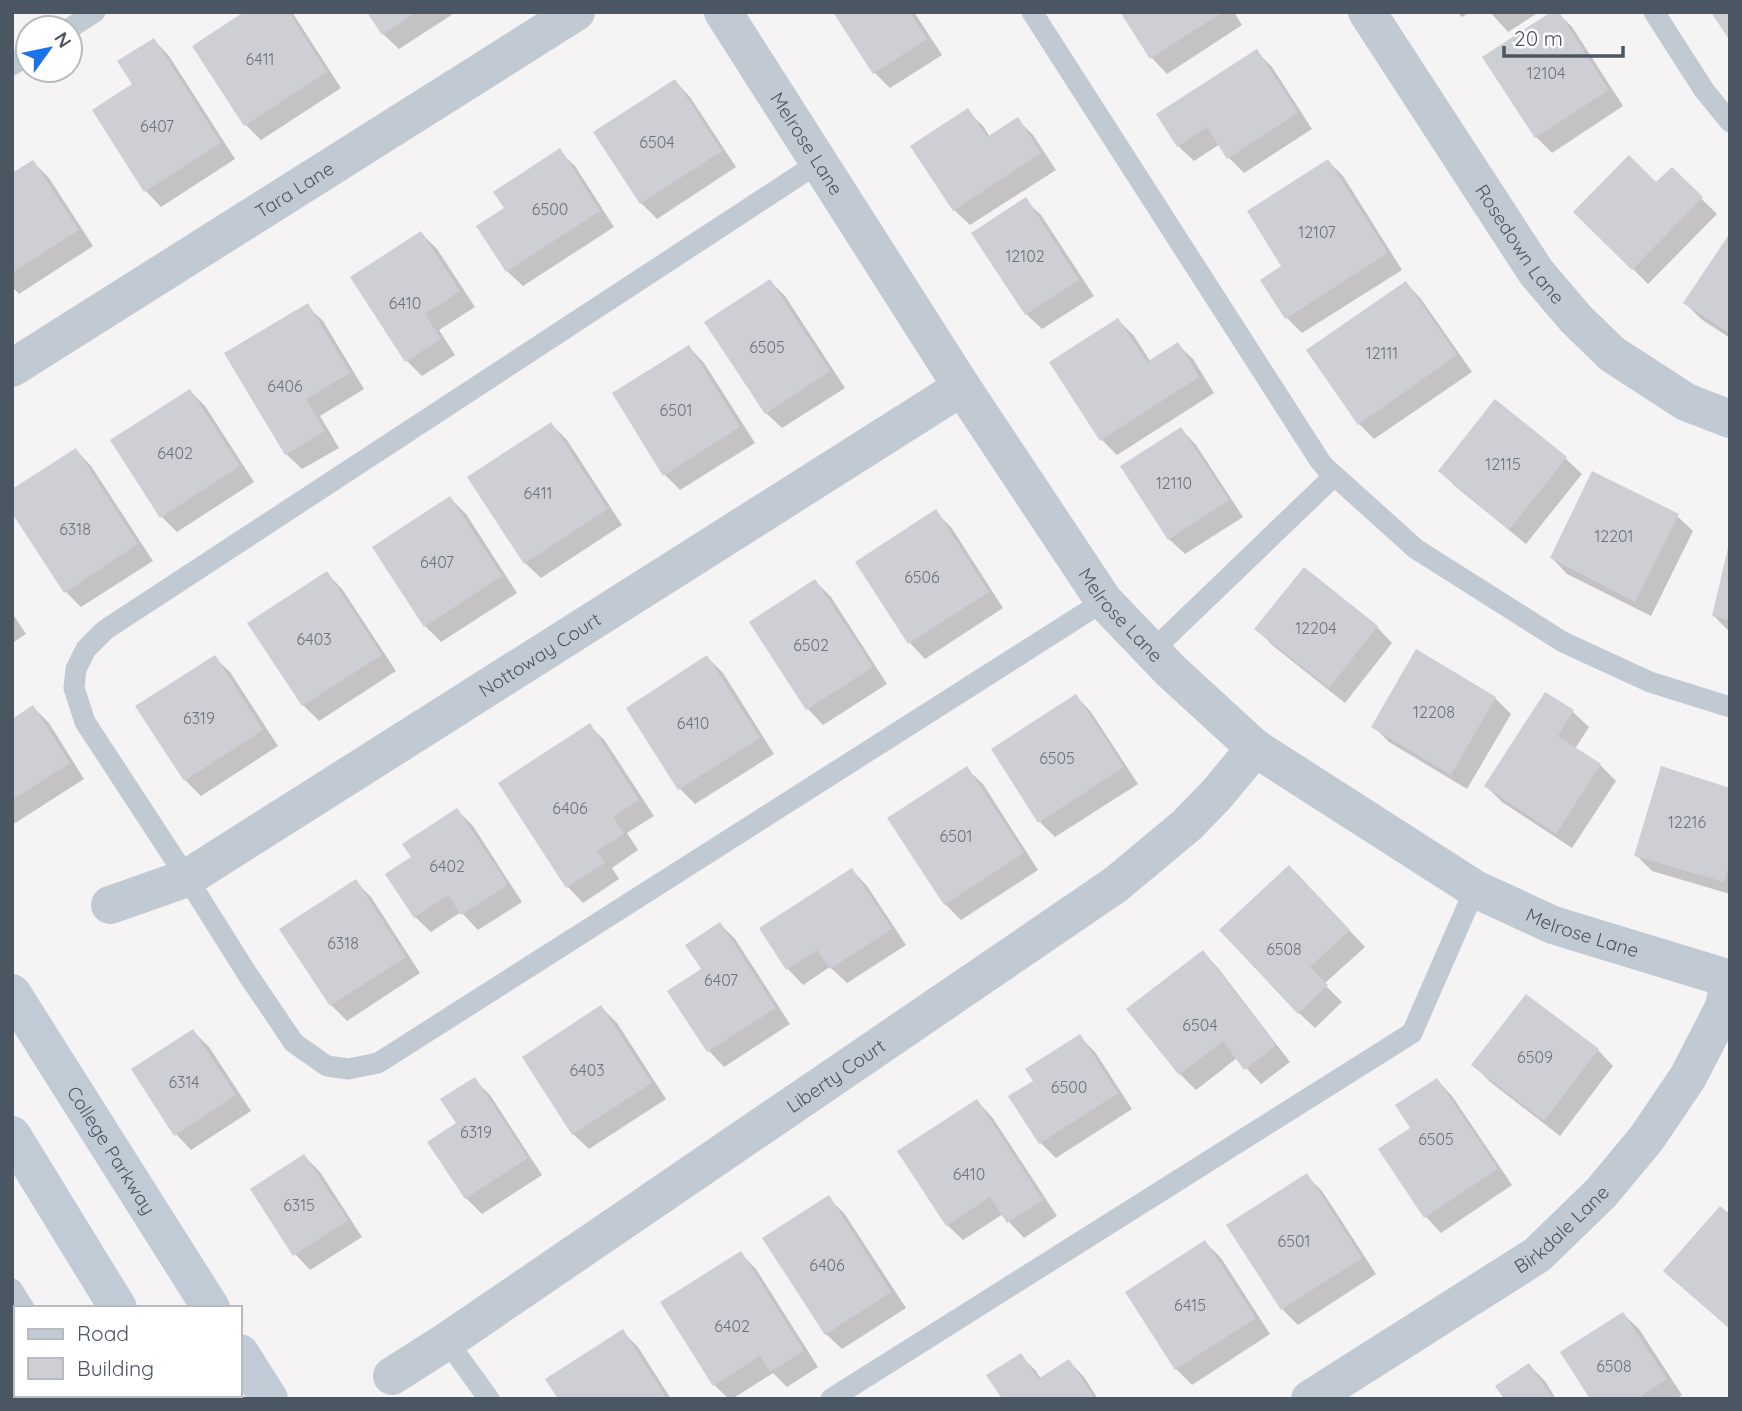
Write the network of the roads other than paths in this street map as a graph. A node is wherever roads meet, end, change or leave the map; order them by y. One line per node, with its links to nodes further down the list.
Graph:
1 (576, 12): 8 (street, Tara Lane)
2 (723, 12): 7 (street, Melrose Lane)
3 (1032, 12): 11 (lane)
4 (1367, 12): 10 (street, Rosedown Lane)
5 (1654, 12): 6 (lane)
6 (1730, 122)
7 (818, 163): 9 (street, Melrose Lane); 16 (lane)
8 (12, 368)
9 (962, 387): 12 (street, Melrose Lane); 16 (street, Nottoway Court)
10 (1730, 419)
11 (1334, 476): 13 (lane); 14 (lane)
12 (1104, 601): 13 (street, Melrose Lane); 16 (lane)
13 (1152, 651): 15 (street, Melrose Lane)
14 (1730, 707)
15 (1255, 748): 17 (street, Melrose Lane); 26 (street, Liberty Court)
16 (187, 878): 18 (street, Nottoway Court)
17 (1475, 889): 19 (street, Melrose Lane); 31 (lane)
18 (110, 905)
19 (1730, 980): 32 (street, Birkdale Lane)
20 (12, 993): 25 (main road, College Parkway)
21 (12, 1135): 24 (main road)
22 (12, 1289): 23 (lane)
23 (23, 1306)
24 (117, 1306)
25 (210, 1306)
26 (447, 1341): 28 (street, Liberty Court); 30 (lane)
27 (242, 1356): 29 (main road)
28 (392, 1376)
29 (269, 1399)
30 (489, 1399)
31 (831, 1399)
32 (1310, 1399)

